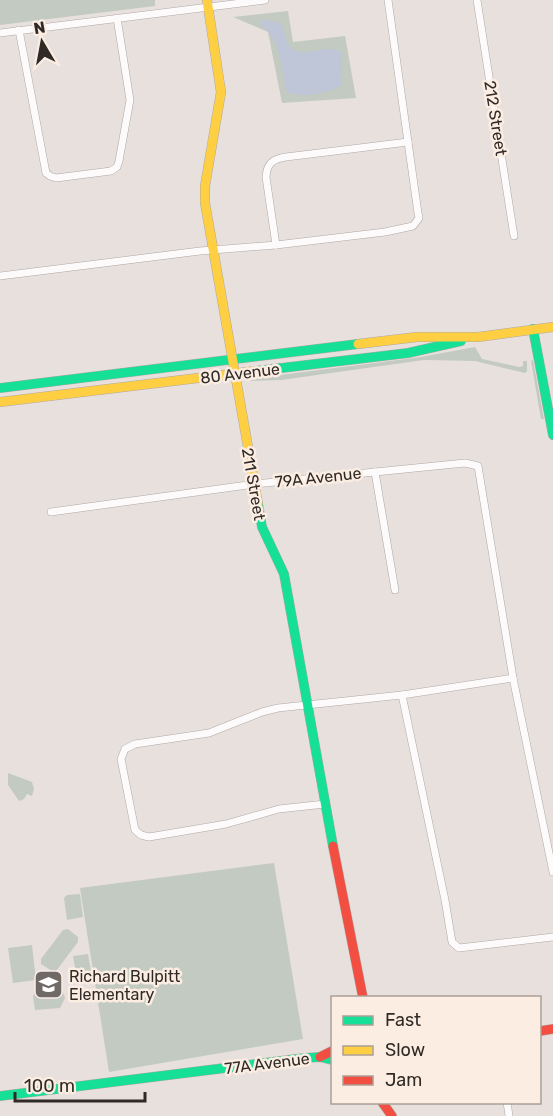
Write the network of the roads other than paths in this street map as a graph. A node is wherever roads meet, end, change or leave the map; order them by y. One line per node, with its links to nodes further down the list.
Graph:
1 (265, 0): 4 (street)
2 (388, 0): 8 (street)
3 (477, 0): 9 (street, 212 Street)
4 (208, 4): 5 (street); 11 (street, 211 Street)
5 (117, 18): 6 (street); 6 (street)
6 (19, 30): 7 (street)
7 (0, 33)
8 (408, 142): 10 (street); 10 (street)
9 (514, 236)
10 (276, 245): 11 (street)
11 (212, 251): 12 (street); 16 (street, 211 Street)
12 (0, 276)
13 (553, 327): 14 (street, 80 Avenue)
14 (533, 329): 15 (street, 80 Avenue); 20 (street)
15 (478, 337): 16 (street, 80 Avenue); 17 (street, 80 Avenue)
16 (233, 359): 17 (street, 211 Street); 18 (street, 80 Avenue)
17 (235, 374): 19 (street, 80 Avenue); 22 (street, 211 Street)
18 (0, 388)
19 (0, 402)
20 (553, 435)
21 (375, 472): 22 (street, 79A Avenue); 24 (street); 25 (street, 79A Avenue)
22 (255, 484): 23 (street, 79A Avenue); 27 (street, 211 Street)
23 (51, 512)
24 (395, 590)
25 (513, 678): 26 (street); 29 (street)
26 (402, 695): 27 (street); 30 (street)
27 (308, 704): 28 (street, 211 Street); 28 (street)
28 (325, 804): 31 (street, 211 Street)
29 (553, 872)
30 (553, 937)
31 (363, 996)
32 (331, 1052): 33 (street, 77A Avenue)
33 (320, 1057): 34 (street, 77A Avenue); 35 (street, 77A Avenue)
34 (331, 1060)
35 (0, 1096)

